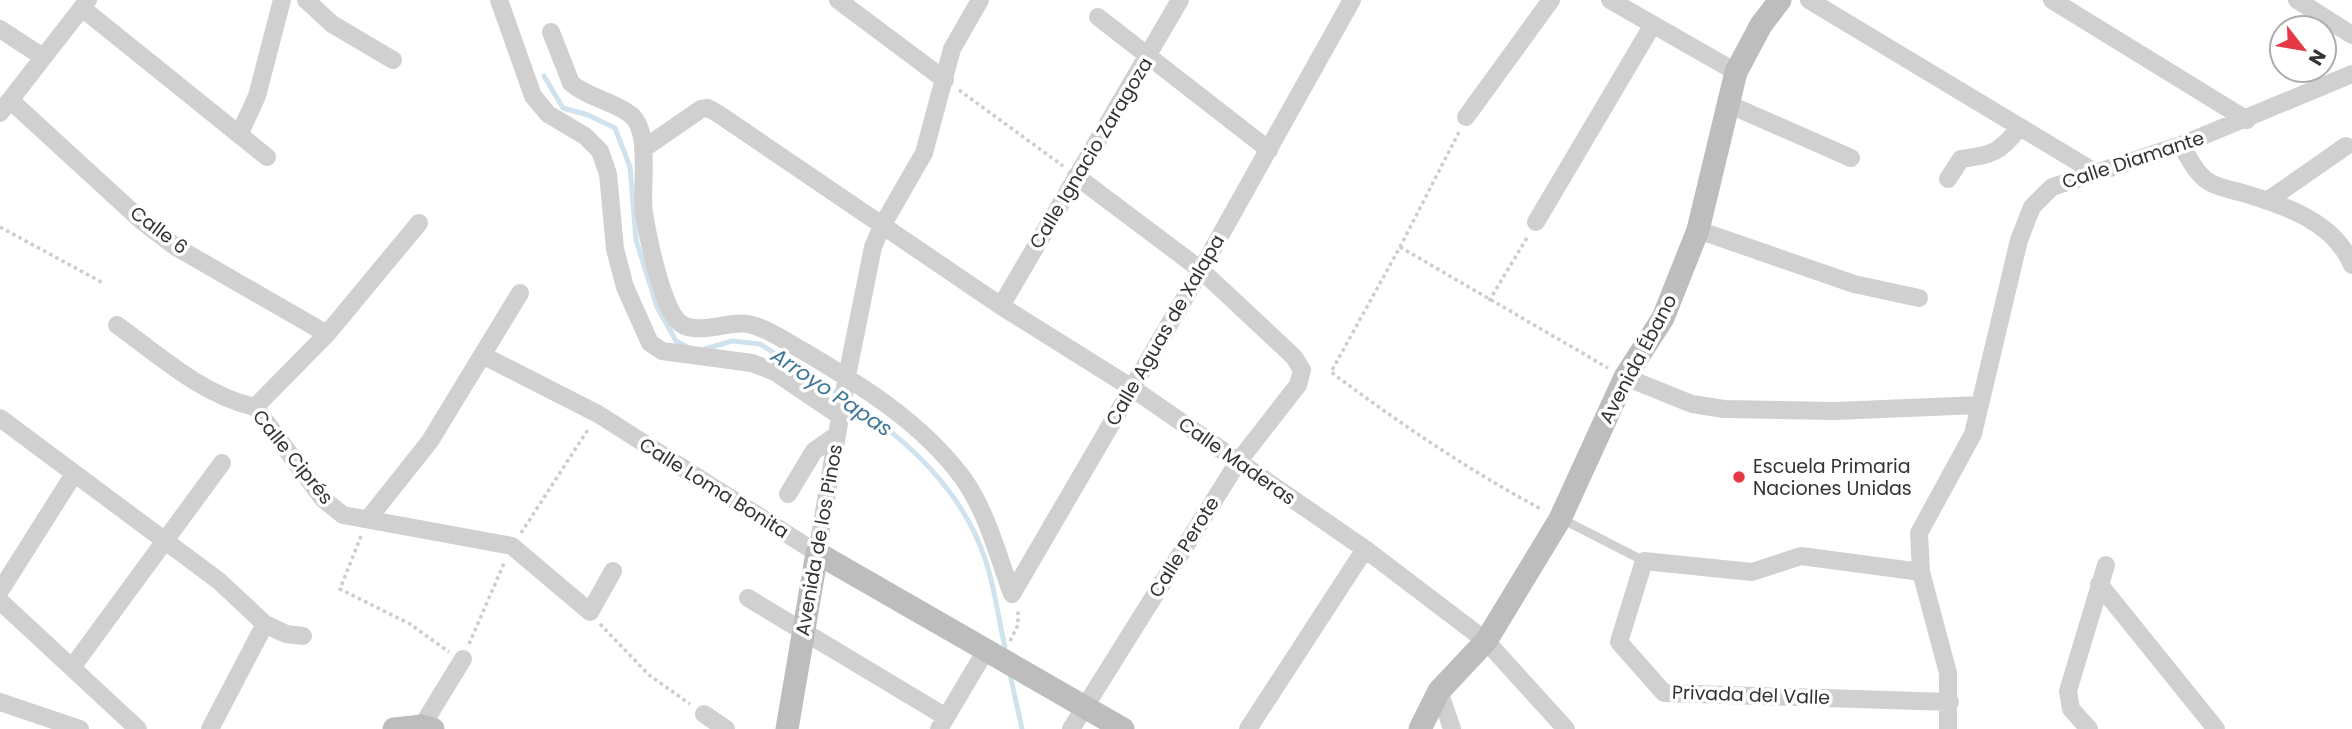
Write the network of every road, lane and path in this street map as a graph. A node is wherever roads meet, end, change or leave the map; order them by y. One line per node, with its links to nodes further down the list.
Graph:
1 (282, 0): 32 (street)
2 (306, 0): 23 (street)
3 (499, 0): 64 (street)
4 (838, 0): 26 (street)
5 (980, 0): 26 (street, Avenida de los Pinos)
6 (1180, 0): 22 (street, Calle Ignacio Zaragoza)
7 (1352, 0): 36 (street, Calle Aguas de Xalapa)
8 (1550, 0): 29 (street)
9 (1609, 0): 17 (street)
10 (1780, 0): 24 (main road, Avenida Ébano)
11 (1809, 0): 31 (street)
12 (2052, 0): 15 (street)
13 (2297, 0): 20 (street)
14 (85, 4): 21 (street); 32 (street)
15 (2077, 7): 30 (street)
16 (1098, 17): 22 (street)
17 (1652, 26): 24 (street); 43 (street)
18 (0, 29): 21 (street)
19 (551, 32): 35 (street)
20 (2352, 35)
21 (43, 57): 28 (street)
22 (1147, 57): 36 (street); 40 (street, Calle Ignacio Zaragoza)
23 (393, 60)
24 (1736, 72): 27 (main road, Avenida Ébano)
25 (2352, 74): 30 (street, Calle Diamante)
26 (945, 80): 40 (path); 45 (street, Avenida de los Pinos)
27 (1728, 104): 38 (street); 47 (main road, Avenida Ébano)
28 (5, 106): 57 (street, Calle 6)
29 (1466, 117): 48 (path)
30 (2247, 120): 33 (street, Calle Diamante)
31 (2018, 129): 39 (street); 41 (street)
32 (239, 135): 37 (street)
33 (2181, 145): 39 (street, Calle Diamante); 42 (street)
34 (2346, 146): 42 (street)
35 (643, 149): 45 (street, Calle Maderas); 60 (street)
36 (1269, 150): 50 (street, Calle Aguas de Xalapa)
37 (267, 158)
38 (1851, 158)
39 (2093, 171): 62 (street, Calle Diamante)
40 (1076, 176): 50 (street); 55 (street, Calle Ignacio Zaragoza)
41 (1948, 179)
42 (2267, 201): 49 (street)
43 (1536, 222): 54 (path)
44 (419, 223): 57 (street)
45 (882, 226): 55 (street, Calle Maderas); 60 (street, Avenida de los Pinos)
46 (0, 227): 51 (path)
47 (1698, 230): 53 (street); 59 (main road, Avenida Ébano)
48 (1400, 247): 54 (path); 72 (path)
49 (2352, 265)
50 (1200, 270): 61 (street, Calle Aguas de Xalapa); 67 (street, Calle Perote)
51 (103, 283)
52 (520, 293): 58 (street)
53 (1919, 298)
54 (1489, 301): 59 (path)
55 (1001, 306): 61 (street, Calle Maderas)
56 (117, 325): 63 (street, Calle Ciprés)
57 (327, 334): 63 (street)
58 (484, 356): 71 (street); 75 (street, Calle Loma Bonita)
59 (1625, 377): 62 (street); 72 (main road, Avenida Ébano)
60 (846, 381): 64 (street, Avenida de los Pinos); 82 (street)
61 (1132, 388): 67 (street, Calle Maderas); 82 (street, Calle Aguas de Xalapa)
62 (1980, 405): 79 (street, Calle Diamante)
63 (255, 407): 71 (street, Calle Ciprés)
64 (841, 410): 66 (street, Avenida de los Pinos)
65 (0, 418): 69 (street)
66 (837, 435): 70 (street); 75 (street, Avenida de los Pinos)
67 (1238, 462): 74 (street, Calle Maderas); 97 (street, Calle Perote)
68 (222, 463): 73 (street)
69 (74, 474): 73 (street); 81 (street)
70 (788, 494)
71 (368, 519): 85 (street, Calle Ciprés); 91 (path)
72 (1560, 519): 76 (lane); 89 (main road, Avenida Ébano)
73 (163, 541): 86 (street); 93 (street)
74 (1365, 549): 89 (street, Calle Maderas); 109 (street)
75 (817, 553): 87 (main road, Avenida de los Pinos); 90 (main road, Calle Loma Bonita)
76 (1644, 561): 79 (street); 96 (street, Privada del Valle)
77 (2106, 565): 80 (street)
78 (613, 571): 85 (street)
79 (1921, 572): 96 (street, Calle Diamante)
80 (2099, 583): 114 (street); 115 (street)
81 (0, 591)
82 (1012, 594): 92 (path)
83 (748, 598): 87 (street)
84 (0, 601): 93 (street)
85 (590, 612): 98 (path)
86 (265, 624): 88 (street); 103 (street)
87 (804, 631): 99 (street); 106 (main road, Avenida de los Pinos)
88 (303, 636)
89 (1486, 641): 94 (main road, Avenida Ébano); 112 (street, Calle Maderas)
90 (986, 650): 92 (main road, Calle Loma Bonita); 99 (street)
91 (463, 659): 100 (street)
92 (1010, 665): 97 (main road, Calle Loma Bonita)
93 (73, 666): 102 (street)
94 (1439, 691): 110 (main road, Avenida Ébano); 111 (street)
95 (0, 702): 101 (street)
96 (1950, 702): 113 (street, Calle Diamante)
97 (1083, 708): 107 (street, Calle Perote); 108 (main road, Calle Loma Bonita)
98 (704, 714): 105 (street)
99 (942, 723)
100 (427, 727): 104 (main road)
101 (80, 729)
102 (138, 729)
103 (210, 729)
104 (394, 729)
105 (726, 729)
106 (787, 729)
107 (1071, 729)
108 (1123, 729)
109 (1248, 729)
110 (1420, 729)
111 (1452, 729)
112 (1566, 729)
113 (1948, 729)
114 (2089, 729)
115 (2216, 729)

